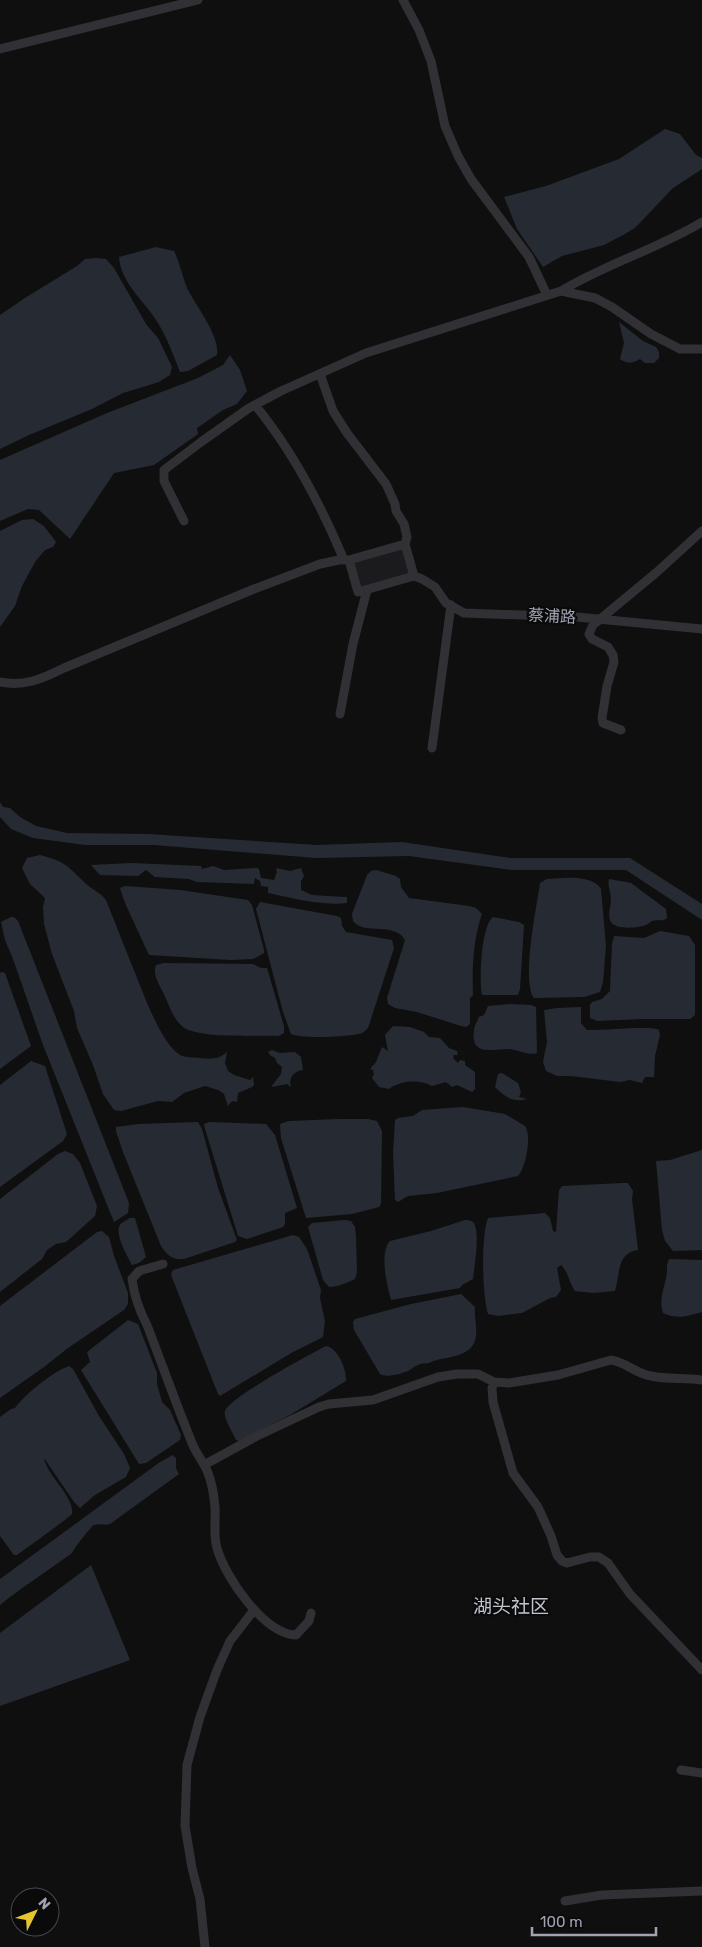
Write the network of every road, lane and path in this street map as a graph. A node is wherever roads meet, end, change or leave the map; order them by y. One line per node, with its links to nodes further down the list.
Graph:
1 (198, 0): 3 (street)
2 (403, 0): 6 (street)
3 (0, 49)
4 (702, 222): 5 (street)
5 (561, 291): 6 (street); 7 (street)
6 (547, 295): 8 (street)
7 (702, 349)
8 (320, 374): 9 (street); 12 (street)
9 (255, 405): 10 (street); 13 (street)
10 (184, 522)
11 (702, 531): 17 (street)
12 (405, 544): 13 (street); 14 (street)
13 (346, 560): 15 (street); 19 (street)
14 (414, 576): 15 (street); 16 (street)
15 (367, 590): 20 (street)
16 (451, 606): 17 (street, 蔡浦路); 22 (street)
17 (602, 619): 18 (street, 蔡浦路); 21 (street)
18 (702, 629)
19 (0, 682)
20 (340, 714)
21 (621, 730)
22 (432, 748)
23 (163, 1264): 26 (street)
24 (702, 1380): 25 (street)
25 (494, 1382): 26 (street); 29 (street)
26 (204, 1465): 27 (street)
27 (254, 1610): 28 (street); 34 (street)
28 (311, 1613)
29 (702, 1670)
30 (681, 1770): 31 (street)
31 (702, 1773)
32 (702, 1890): 33 (street)
33 (565, 1901)
34 (205, 1947)

